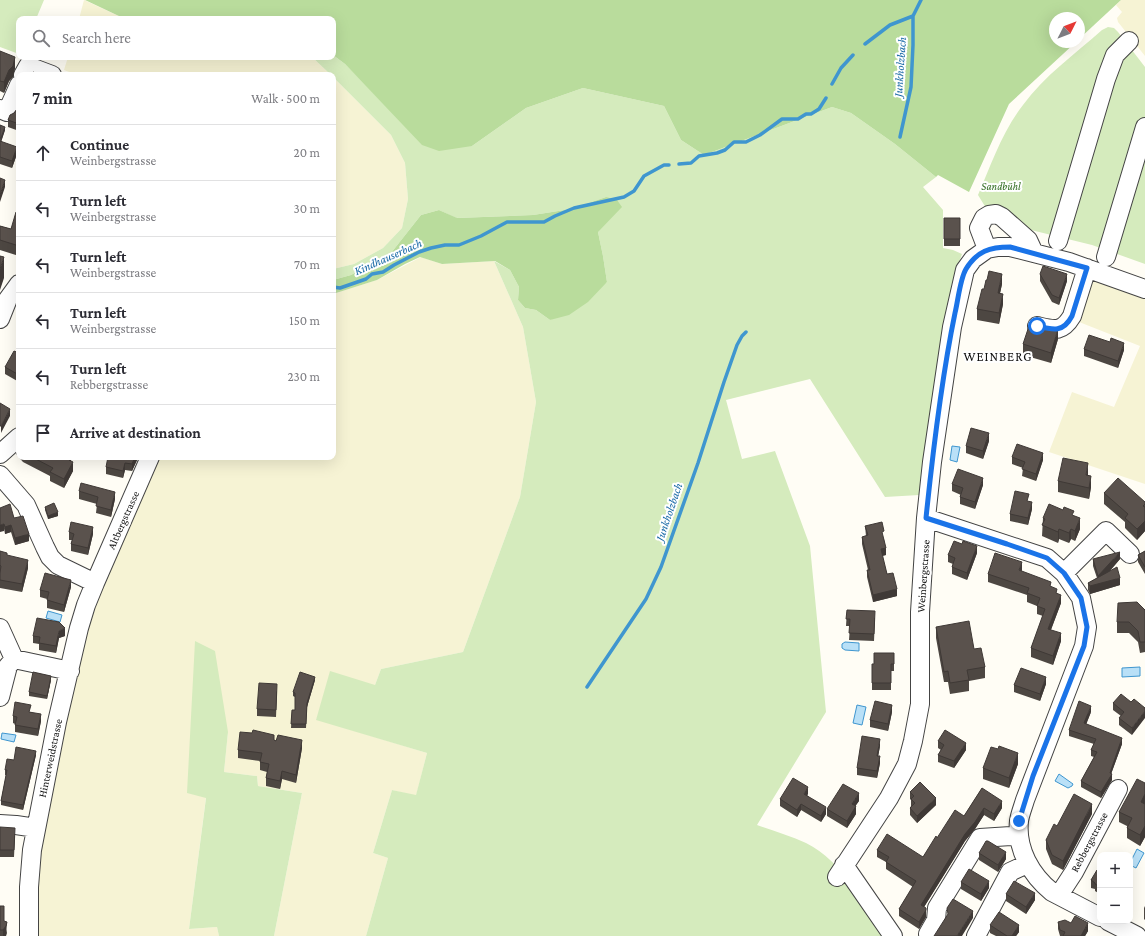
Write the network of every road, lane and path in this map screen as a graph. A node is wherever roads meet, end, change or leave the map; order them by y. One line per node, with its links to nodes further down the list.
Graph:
1 (1129, 41): 7 (street)
2 (25, 72): 3 (street)
3 (44, 72)
4 (16, 91): 5 (street)
5 (0, 109)
6 (1145, 127): 10 (street)
7 (1058, 241)
8 (986, 250): 9 (street); 9 (street); 20 (street, Weinbergstrasse)
9 (1034, 253): 11 (street)
10 (1106, 257)
11 (1087, 268): 13 (street); 15 (street)
12 (16, 288): 14 (street)
13 (1145, 289)
14 (0, 319)
15 (1037, 326)
16 (16, 440): 17 (street)
17 (0, 454)
18 (149, 460): 23 (street, Altbergstrasse)
19 (0, 475): 23 (street)
20 (926, 518): 22 (street); 38 (street, Weinbergstrasse)
21 (1130, 554): 22 (street)
22 (1064, 573): 31 (street)
23 (95, 583): 26 (street, Hinterweidstrasse)
24 (0, 628): 25 (street)
25 (14, 659): 26 (street); 27 (street)
26 (70, 671): 30 (street, Hinterweidstrasse)
27 (0, 697)
28 (1118, 789): 33 (street, Rebbergstrasse)
29 (0, 824): 30 (street)
30 (36, 828): 37 (street, Hinterweidstrasse)
31 (1019, 838): 32 (street); 36 (street)
32 (1027, 864): 33 (street); 39 (street)
33 (1059, 895): 34 (street)
34 (1097, 915)
35 (1114, 924): 40 (street)
36 (928, 934)
37 (29, 936)
38 (893, 936)
39 (976, 936)
40 (1137, 936)

